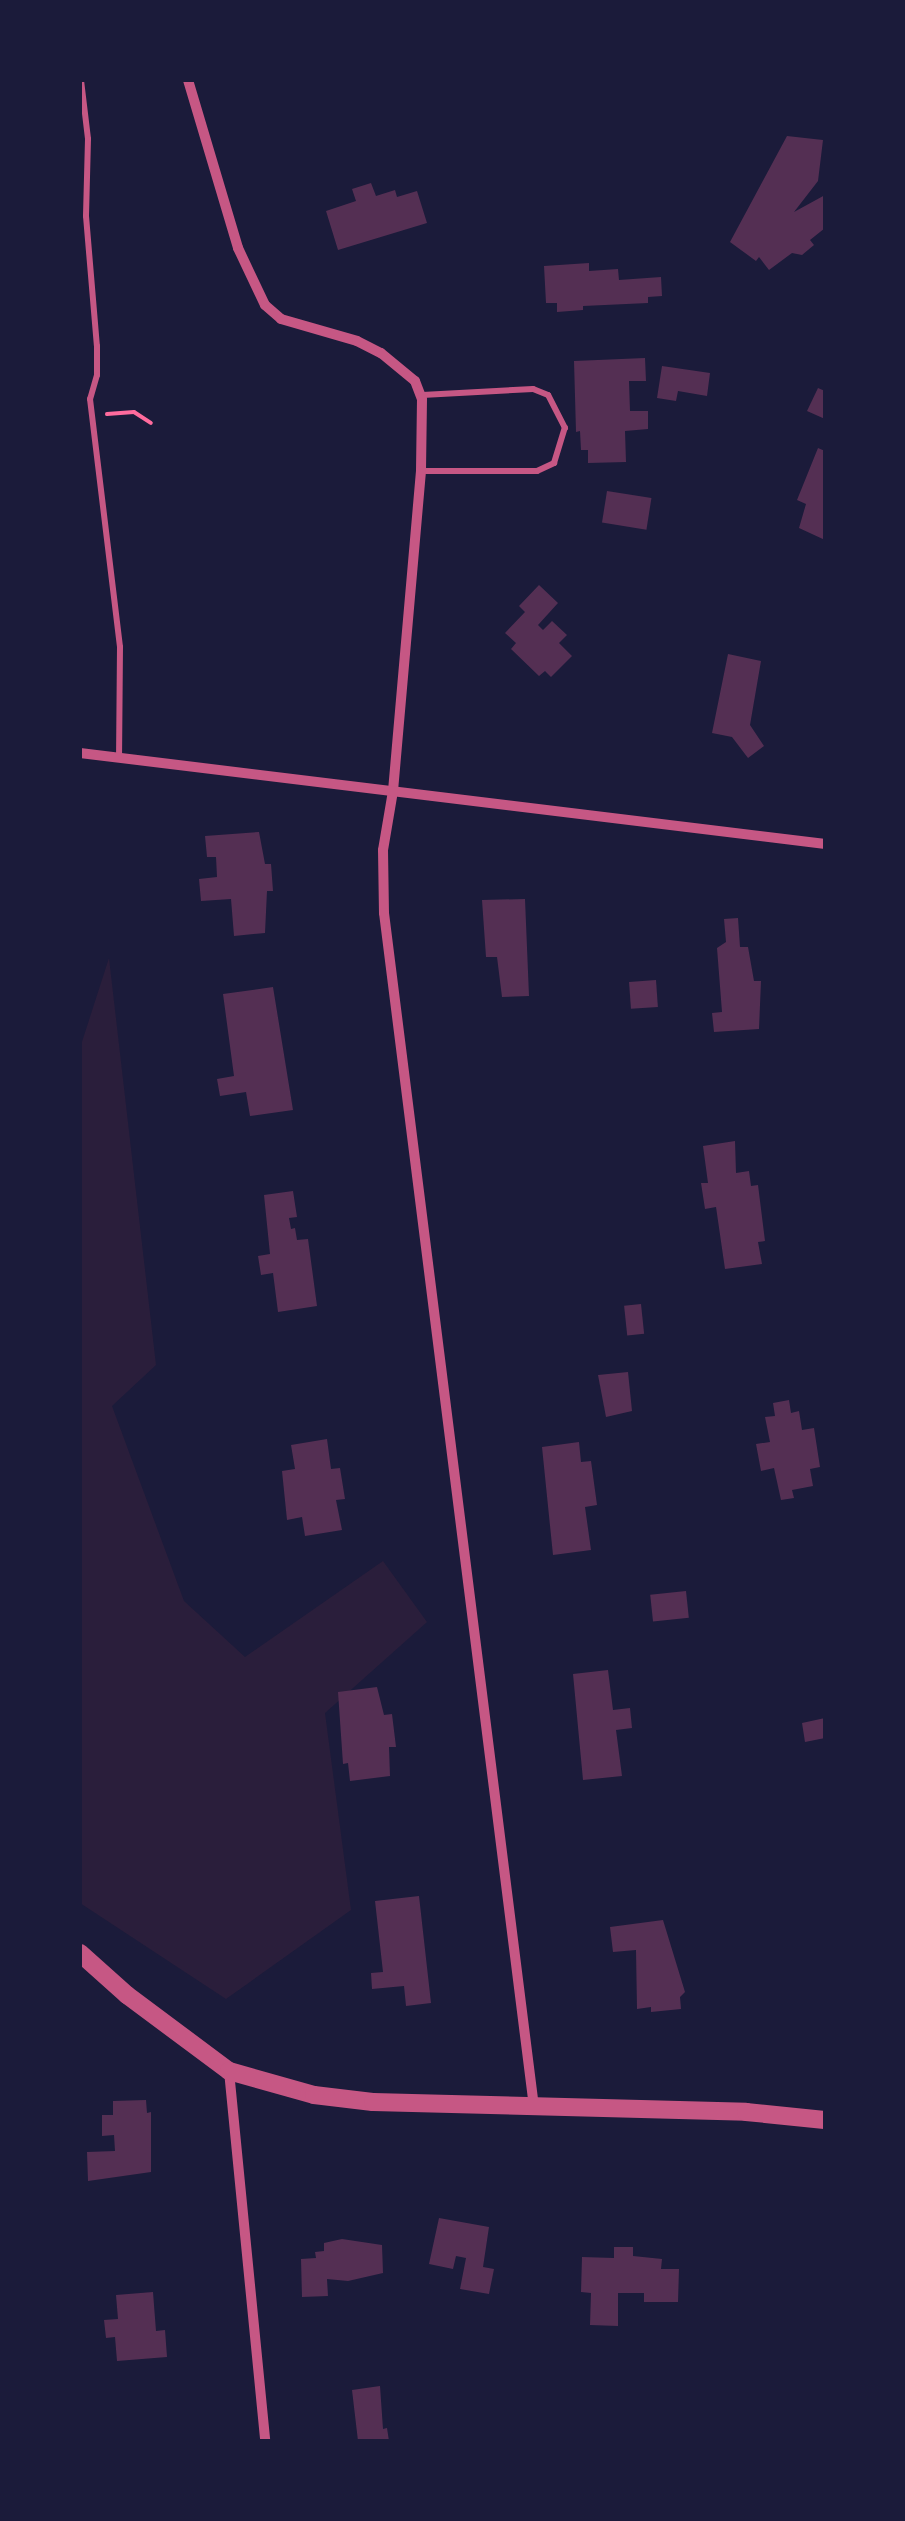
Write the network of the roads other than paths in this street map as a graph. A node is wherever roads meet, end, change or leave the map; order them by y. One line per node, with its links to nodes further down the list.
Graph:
1 (81, 80): 6 (lane)
2 (188, 80): 3 (street)
3 (420, 395): 4 (street); 4 (lane)
4 (421, 471): 7 (street)
5 (80, 753): 6 (street)
6 (119, 758): 7 (street)
7 (392, 791): 8 (street); 11 (street)
8 (825, 844)
9 (80, 1953): 10 (street)
10 (229, 2071): 11 (street); 13 (street)
11 (534, 2107): 12 (street)
12 (825, 2120)
13 (266, 2441)

